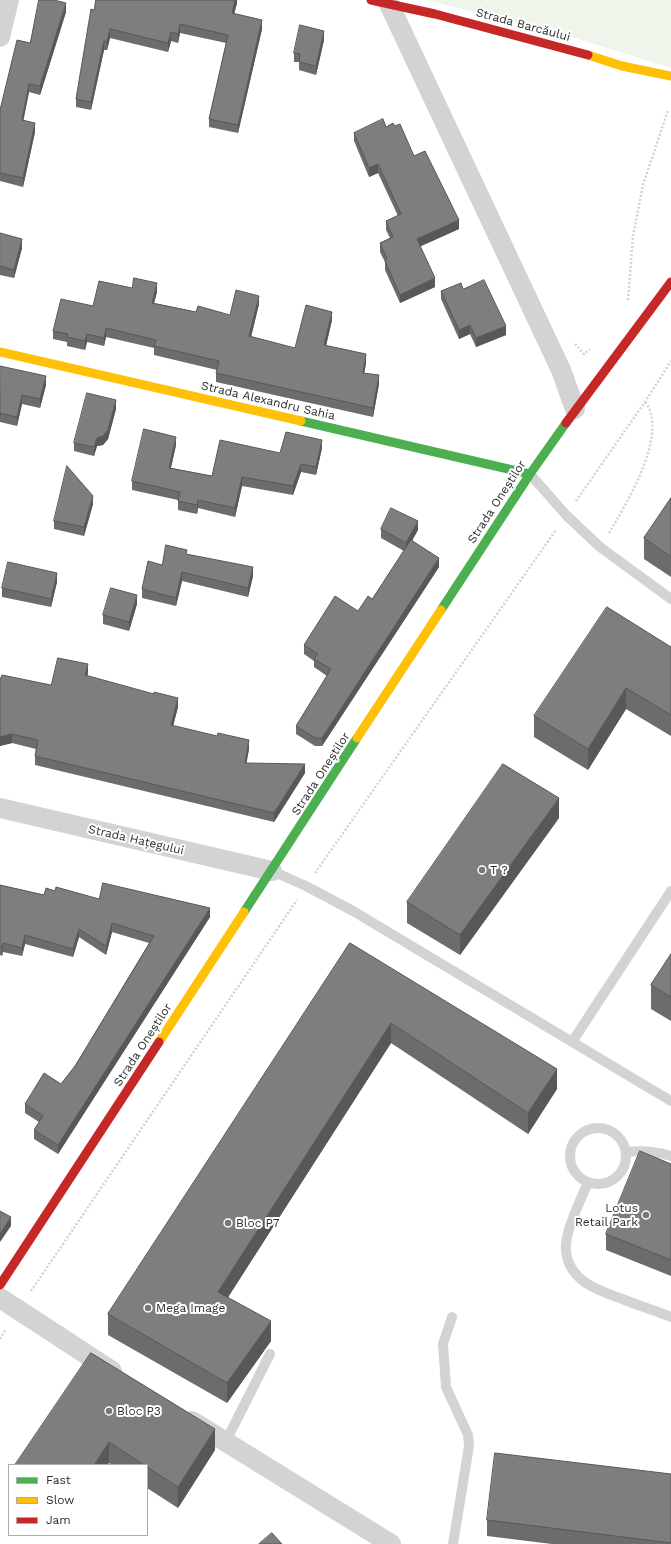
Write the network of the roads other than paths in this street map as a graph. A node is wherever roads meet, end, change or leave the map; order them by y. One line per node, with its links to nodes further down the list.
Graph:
1 (10, 0): 3 (street)
2 (380, 2): 4 (street, Strada Barcăului); 9 (street)
3 (0, 37)
4 (622, 66): 5 (street, Strada Barcăului); 6 (street, Strada Barcăului)
5 (671, 76)
6 (657, 84)
7 (671, 282): 9 (street, Strada Oneștilor)
8 (0, 352): 10 (street, Strada Alexandru Sahia)
9 (575, 409): 10 (street, Strada Oneștilor)
10 (530, 474): 11 (lane); 13 (street, Strada Oneștilor)
11 (671, 599)
12 (0, 808): 13 (street, Strada Hațegului)
13 (272, 871): 15 (lane); 20 (street, Strada Oneștilor)
14 (671, 891): 15 (lane)
15 (572, 1042): 16 (lane)
16 (671, 1101)
17 (626, 1152): 18 (lane); 19 (lane); 19 (lane)
18 (671, 1156)
19 (588, 1182): 23 (lane)
20 (0, 1285)
21 (0, 1298): 25 (street)
22 (452, 1317): 29 (lane)
23 (671, 1317)
24 (270, 1354): 27 (lane)
25 (131, 1383)
26 (178, 1413): 27 (street)
27 (225, 1443): 28 (street)
28 (391, 1544)
29 (453, 1544)

